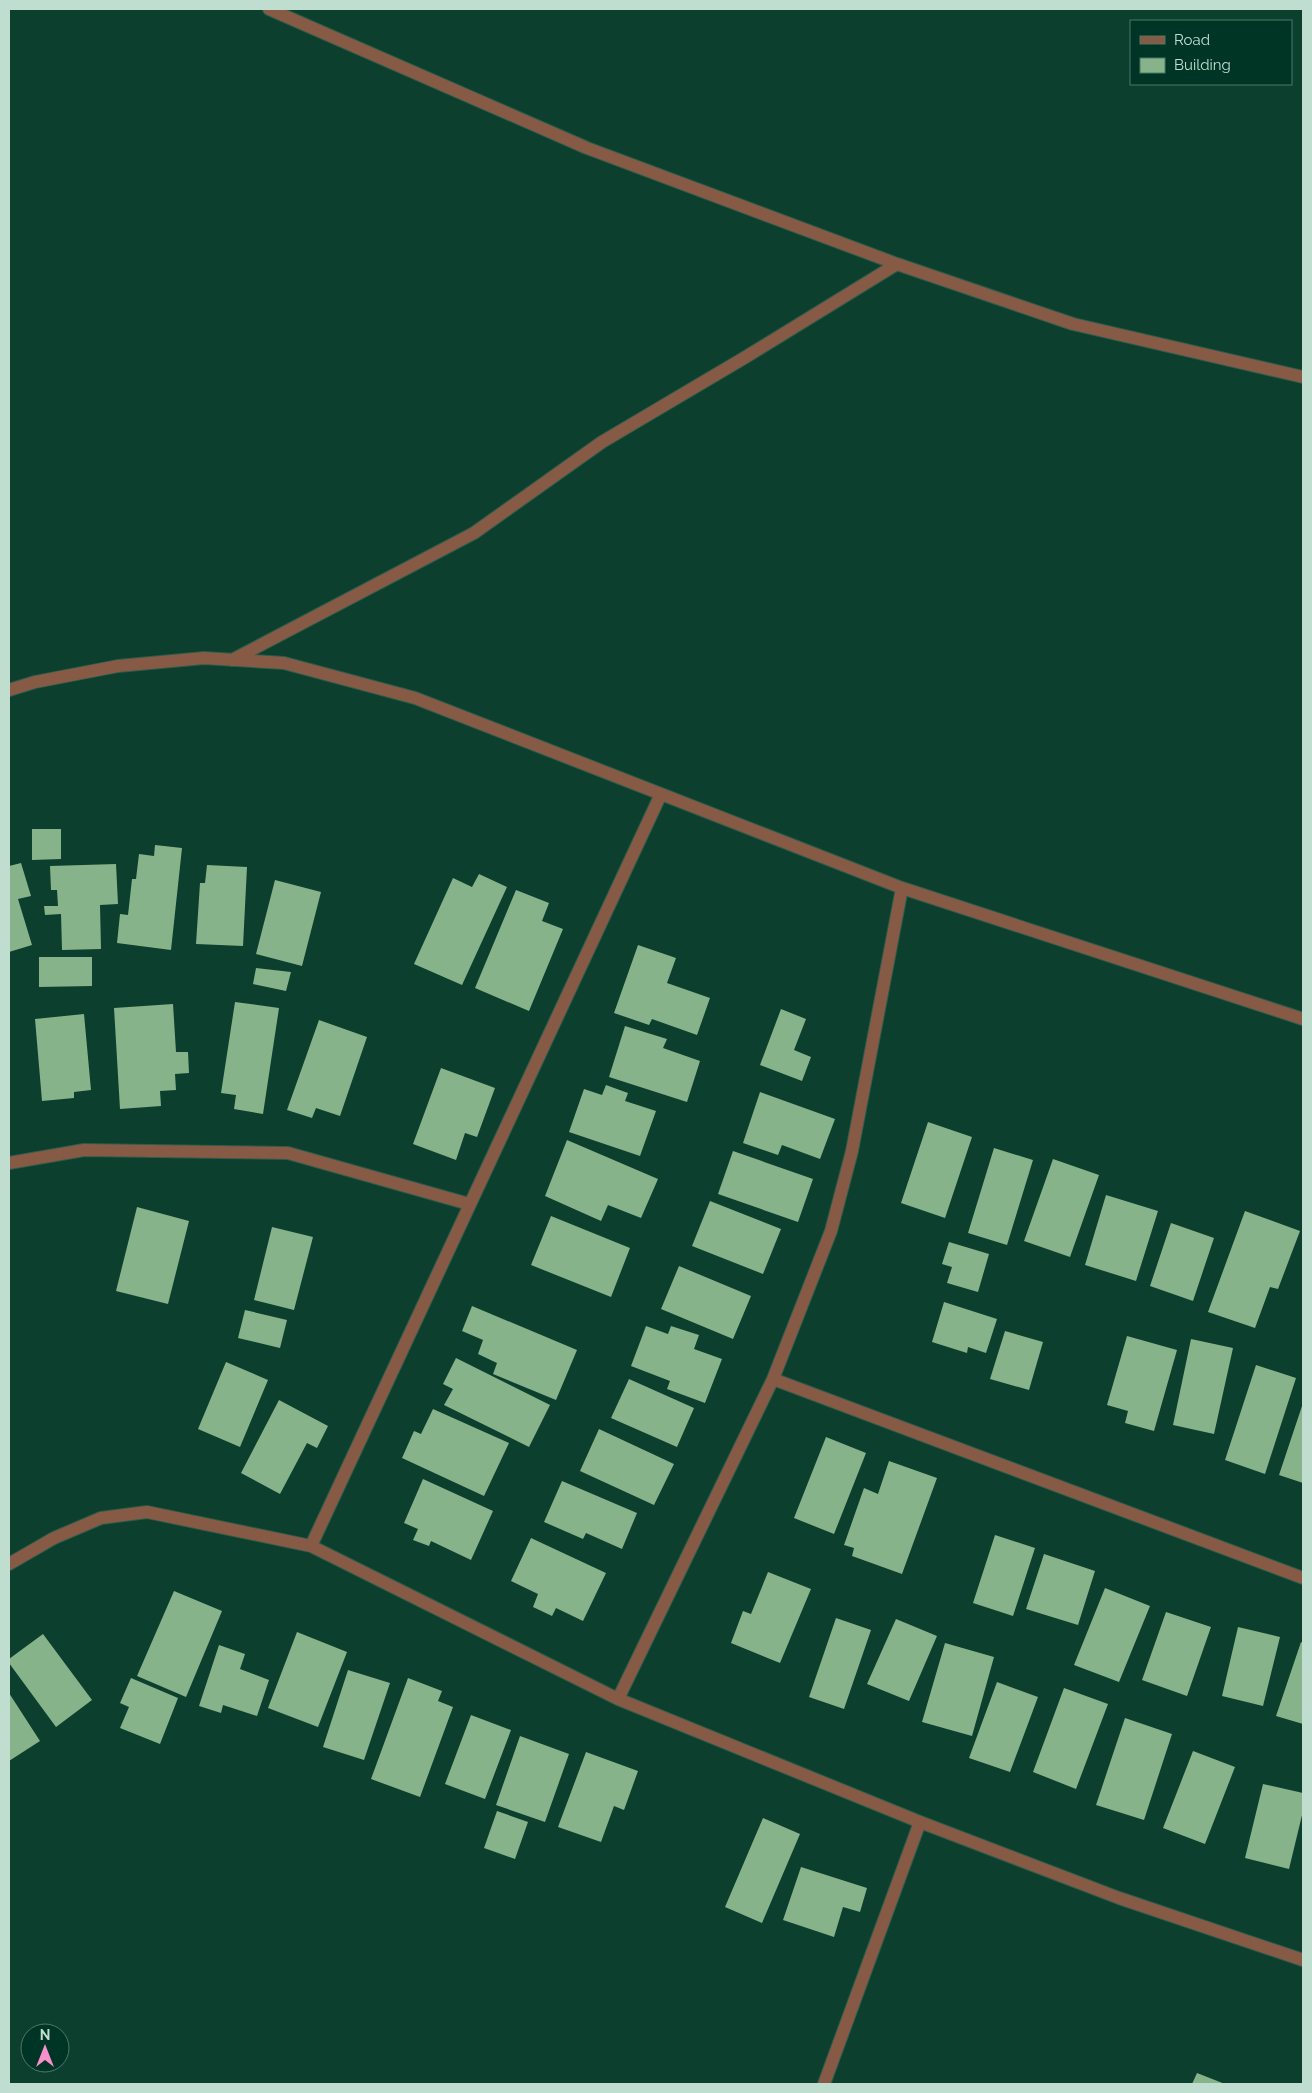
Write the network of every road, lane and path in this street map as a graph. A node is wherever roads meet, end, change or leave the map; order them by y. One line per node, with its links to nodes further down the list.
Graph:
1 (269, 9): 2 (street)
2 (897, 264): 3 (street); 4 (street)
3 (1303, 378)
4 (232, 660): 5 (street); 6 (street)
5 (9, 690)
6 (661, 794): 7 (street); 10 (street)
7 (902, 888): 8 (street); 11 (street)
8 (1303, 1019)
9 (9, 1163): 10 (street)
10 (469, 1204): 12 (street)
11 (773, 1380): 14 (street); 15 (street)
12 (311, 1546): 13 (street); 15 (street)
13 (9, 1564)
14 (1303, 1578)
15 (618, 1699): 16 (street)
16 (920, 1822): 17 (street); 18 (street)
17 (1303, 1960)
18 (824, 2084)

